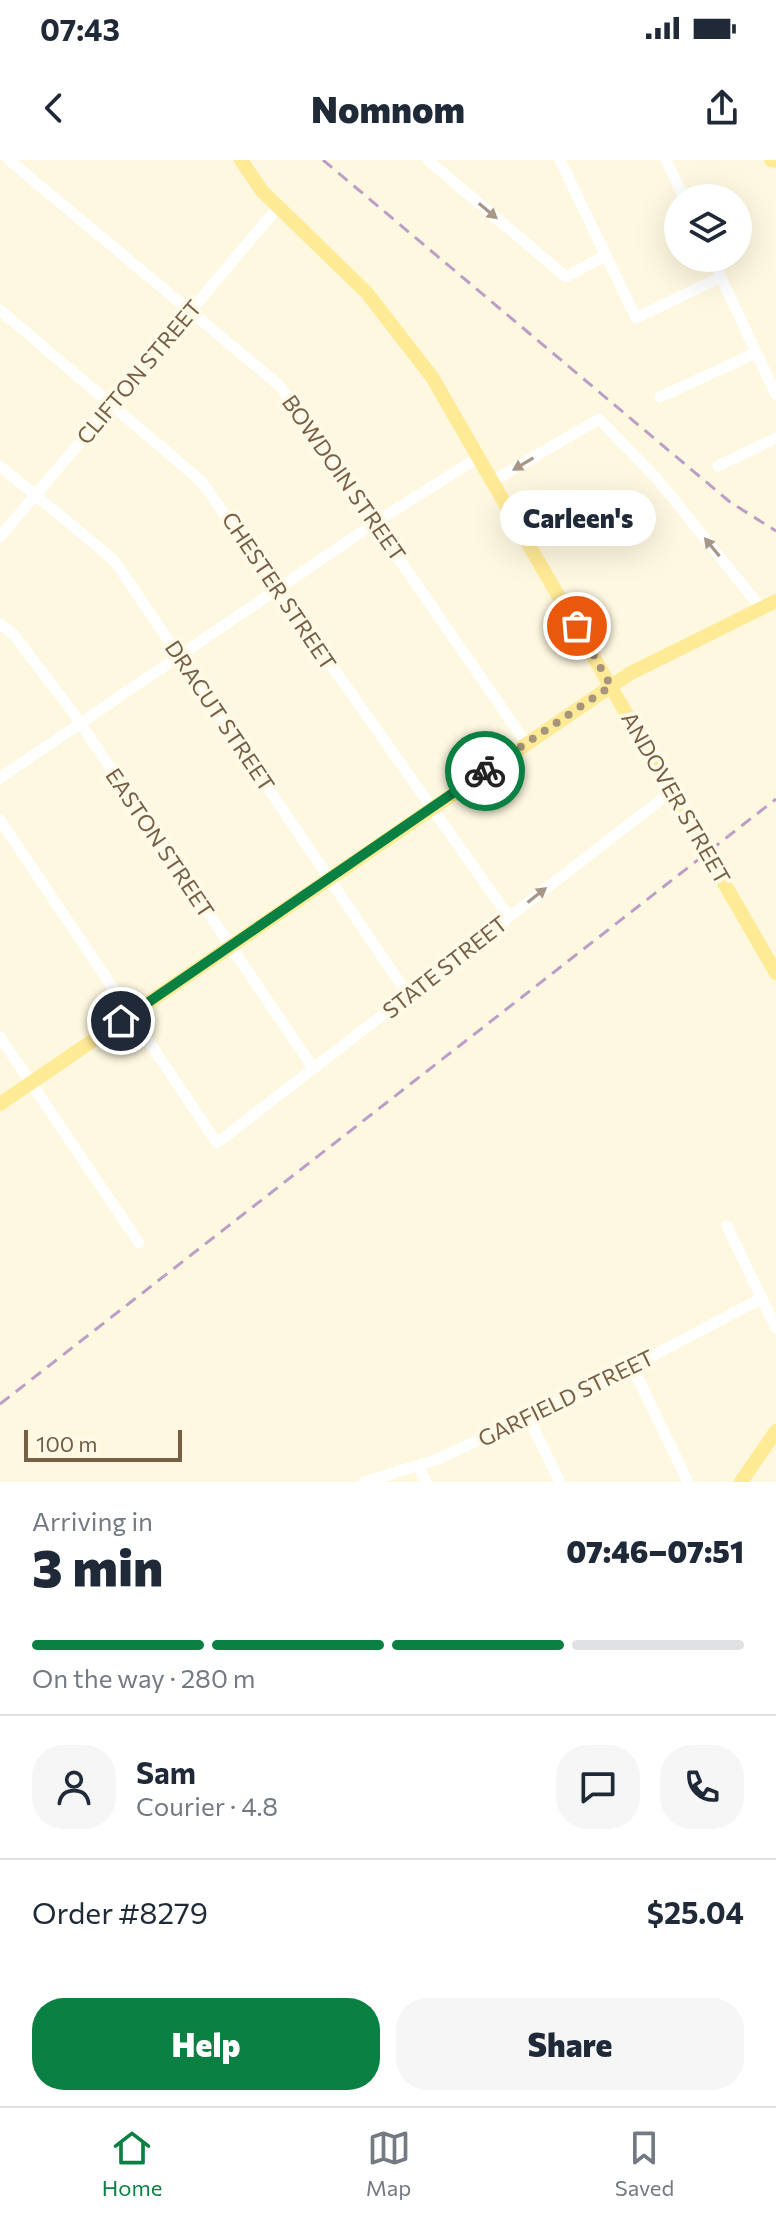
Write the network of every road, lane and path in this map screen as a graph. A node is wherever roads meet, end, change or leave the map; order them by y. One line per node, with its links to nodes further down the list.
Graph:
1 (9, 160): 12 (street, BOWDOIN STREET)
2 (241, 160): 7 (main road, ANDOVER STREET)
3 (428, 160): 8 (street, one-way to 8)
4 (560, 160): 8 (street)
5 (666, 160): 6 (street)
6 (677, 184)
7 (279, 206): 12 (street, CLIFTON STREET); 18 (main road, ANDOVER STREET)
8 (606, 255): 10 (street)
9 (719, 272): 10 (street)
10 (721, 277): 13 (street)
11 (0, 310): 16 (street, CHESTER STREET)
12 (190, 312): 16 (street, CLIFTON STREET); 23 (street, BOWDOIN STREET)
13 (756, 353): 14 (street); 15 (street)
14 (776, 395)
15 (660, 397)
16 (112, 404): 22 (street, CLIFTON STREET); 25 (street, CHESTER STREET)
17 (776, 438): 20 (street)
18 (479, 457): 21 (main road, ANDOVER STREET); 23 (street)
19 (0, 466): 22 (street, DRACUT STREET)
20 (718, 466)
21 (493, 481): 27 (street, one-way to 21); 30 (main road, ANDOVER STREET)
22 (35, 496): 24 (street, CLIFTON STREET); 29 (street, DRACUT STREET)
23 (376, 522): 25 (street); 32 (street, BOWDOIN STREET)
24 (0, 537)
25 (276, 589): 29 (street); 35 (street, CHESTER STREET)
26 (776, 601): 27 (main road)
27 (761, 608): 30 (main road)
28 (0, 624): 31 (street, EASTON STREET)
29 (179, 656): 31 (street); 37 (street, DRACUT STREET)
30 (611, 686): 32 (main road); 34 (main road, ANDOVER STREET)
31 (80, 723): 33 (street); 39 (street, EASTON STREET)
32 (526, 743): 35 (main road)
33 (0, 778)
34 (672, 791): 38 (street, STATE STREET, one-way to 34); 40 (main road, ANDOVER STREET)
35 (431, 809): 37 (main road); 38 (street, CHESTER STREET)
36 (0, 820): 43 (street)
37 (331, 877): 39 (main road); 42 (street, DRACUT STREET)
38 (509, 917): 42 (street, STATE STREET)
39 (231, 946): 43 (main road); 45 (street, EASTON STREET)
40 (771, 954): 41 (main road, ANDOVER STREET)
41 (776, 973)
42 (408, 995): 45 (street, STATE STREET)
43 (130, 1015): 45 (street, STATE STREET); 46 (main road)
44 (0, 1037): 46 (street)
45 (313, 1068)
46 (31, 1083): 47 (main road); 49 (street)
47 (0, 1104)
48 (727, 1226): 50 (street)
49 (139, 1243)
50 (762, 1298): 51 (street); 52 (street, GARFIELD STREET)
51 (776, 1328)
52 (632, 1366): 53 (street, GARFIELD STREET); 59 (street)
53 (528, 1417): 55 (street, GARFIELD STREET); 58 (street)
54 (776, 1431): 60 (main road)
55 (419, 1467): 56 (street, GARFIELD STREET); 57 (street)
56 (364, 1482)
57 (426, 1482)
58 (560, 1482)
59 (688, 1482)
60 (741, 1482)

